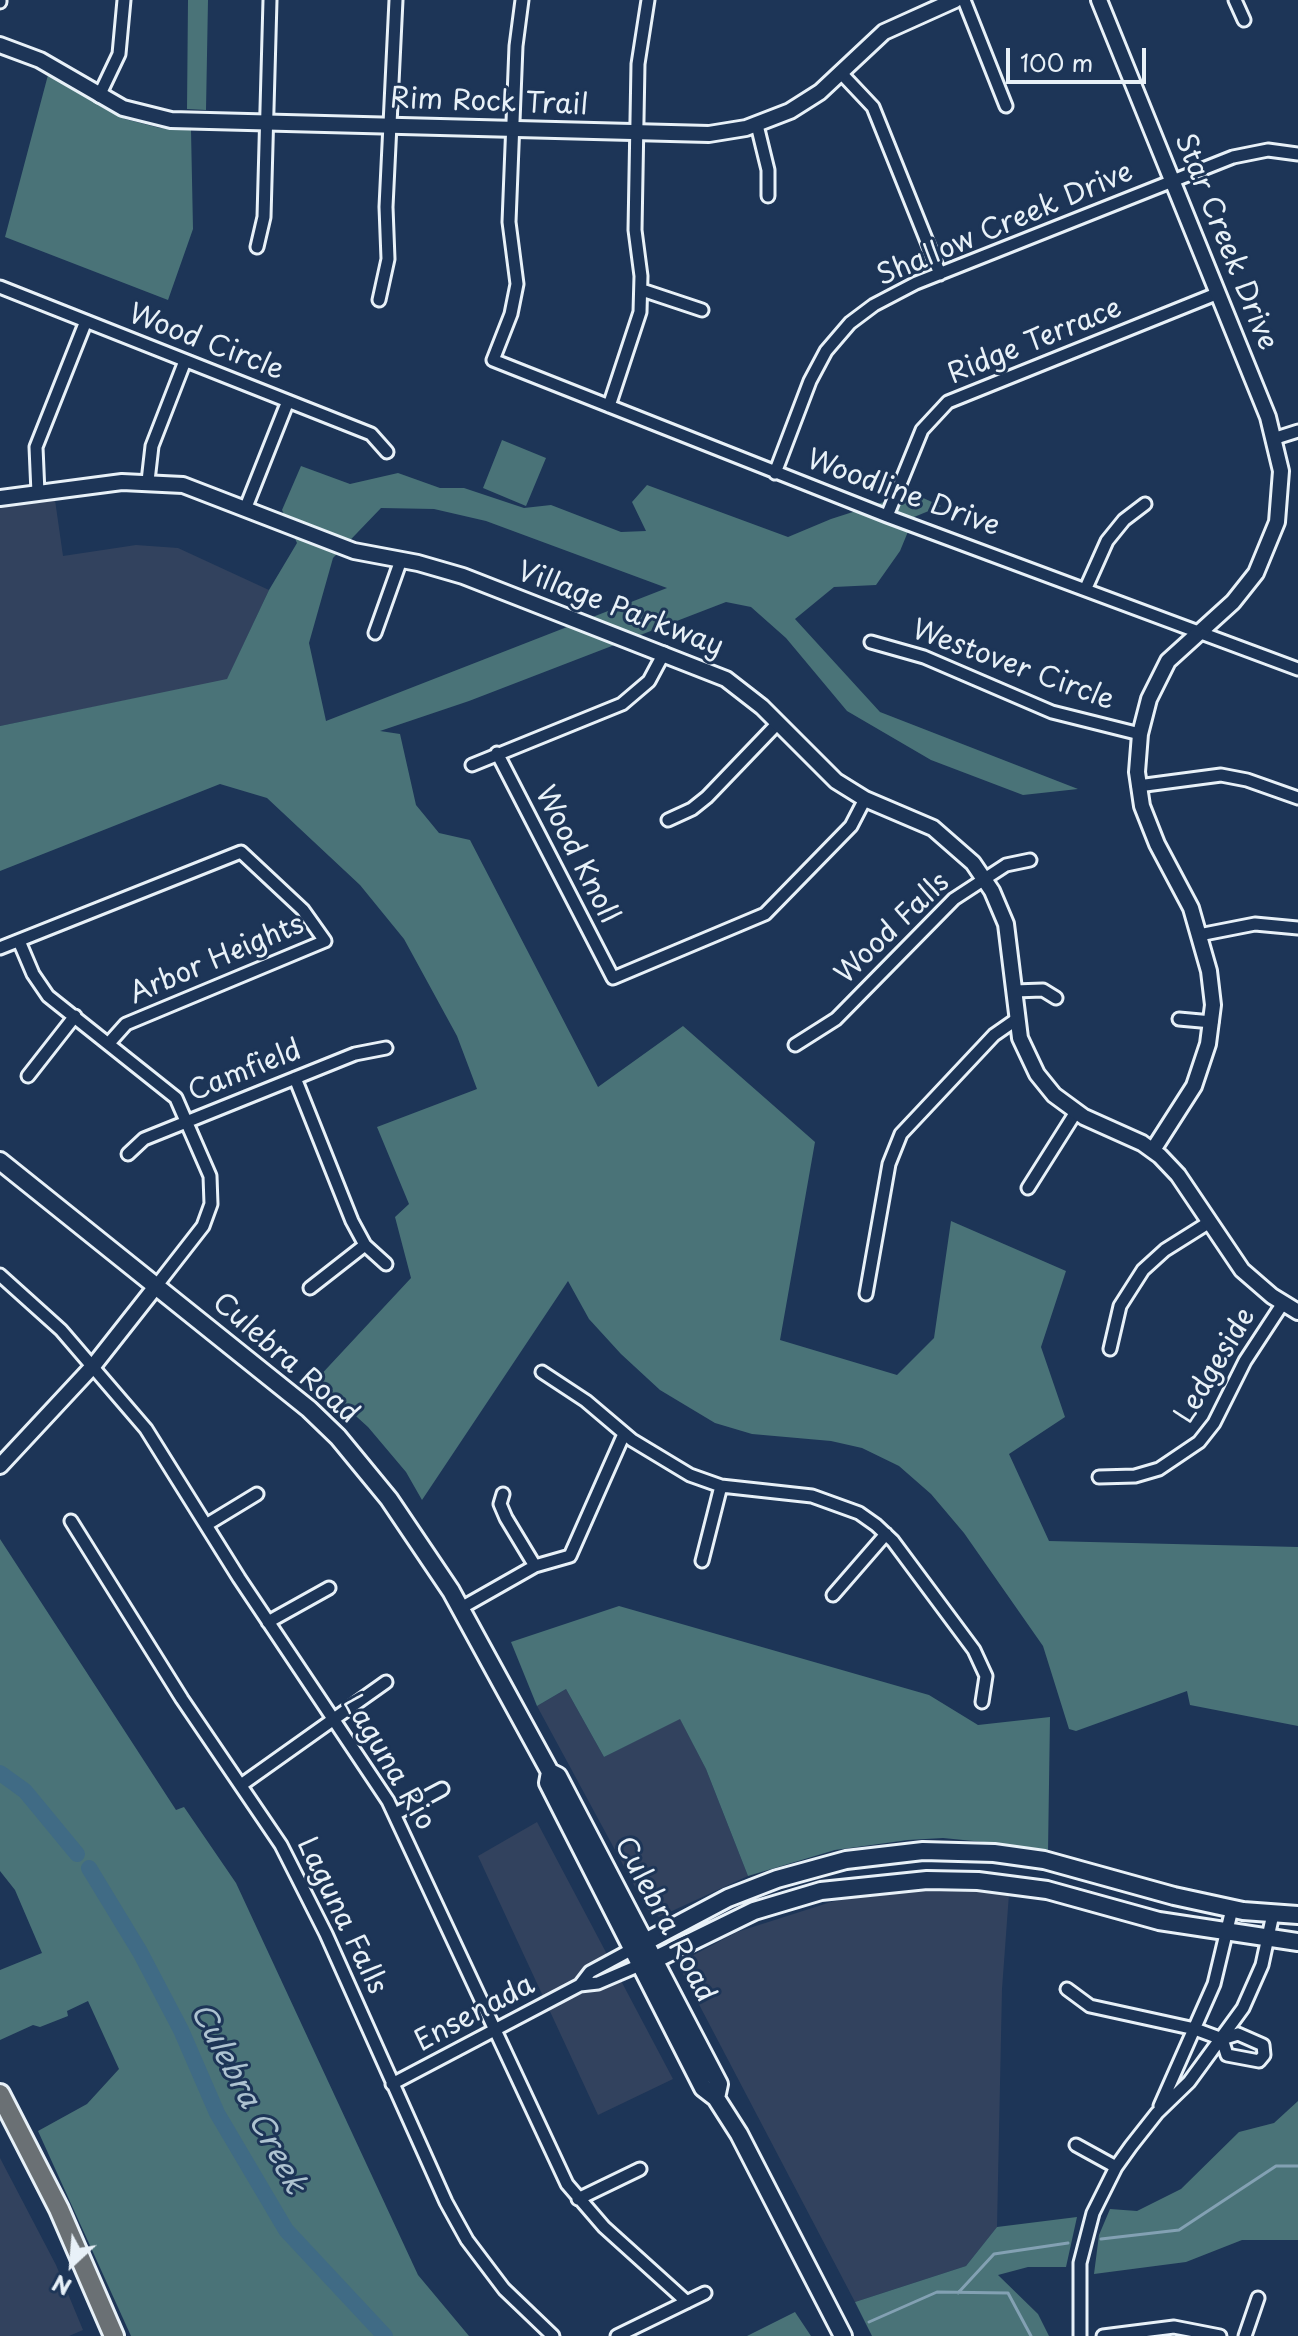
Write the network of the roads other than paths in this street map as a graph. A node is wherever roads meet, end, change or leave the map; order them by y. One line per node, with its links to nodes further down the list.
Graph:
1 (124, 0): 13 (street)
2 (270, 0): 15 (street)
3 (396, 0): 17 (street)
4 (522, 0): 18 (street)
5 (648, 0): 19 (street)
6 (955, 0): 12 (street, Rim Rock Trail)
7 (964, 0): 14 (street)
8 (1099, 0): 21 (street, Star Creek Drive)
9 (1235, 0): 10 (street)
10 (1244, 20)
11 (0, 45): 13 (street, Rim Rock Trail)
12 (840, 72): 16 (street, Rim Rock Trail); 24 (street)
13 (99, 96): 15 (street, Rim Rock Trail)
14 (1006, 106)
15 (267, 123): 17 (street, Rim Rock Trail); 23 (street)
16 (757, 125): 19 (street, Rim Rock Trail); 22 (street)
17 (391, 126): 18 (street, Rim Rock Trail); 28 (street)
18 (514, 129): 19 (street, Rim Rock Trail); 33 (street, Woodline Drive)
19 (637, 133): 26 (street)
20 (1298, 154): 21 (street, Shallow Creek Drive)
21 (1173, 181): 24 (street, Shallow Creek Drive); 27 (street, Star Creek Drive)
22 (768, 196)
23 (257, 247)
24 (940, 274): 37 (street, Shallow Creek Drive)
25 (0, 287): 30 (street, Wood Circle)
26 (642, 290): 29 (street); 33 (street)
27 (1216, 294): 35 (street, Star Creek Drive); 43 (street, Ridge Terrace)
28 (379, 300)
29 (702, 310)
30 (86, 321): 31 (street, Wood Circle); 39 (street)
31 (185, 361): 32 (street, Wood Circle); 38 (street)
32 (288, 401): 36 (street, Wood Circle); 42 (street)
33 (609, 406): 37 (street, Woodline Drive)
34 (1298, 431): 35 (street)
35 (1276, 438): 46 (street, Star Creek Drive)
36 (387, 452)
37 (775, 473): 43 (street, Woodline Drive)
38 (148, 481): 39 (street, Village Parkway); 42 (street, Village Parkway)
39 (38, 493): 40 (street, Village Parkway)
40 (0, 498)
41 (1145, 504): 45 (street)
42 (246, 507): 44 (street, Village Parkway)
43 (887, 516): 45 (street, Woodline Drive)
44 (401, 560): 47 (street); 49 (street, Village Parkway)
45 (1086, 588): 46 (street, Woodline Drive)
46 (1201, 631): 50 (street, Woodline Drive); 52 (street, Star Creek Drive)
47 (375, 633)
48 (871, 642): 52 (street, Westover Circle)
49 (664, 653): 51 (street, Village Parkway); 53 (street)
50 (1298, 669)
51 (778, 723): 57 (street, Village Parkway); 58 (street)
52 (1140, 734): 55 (street, Star Creek Drive)
53 (497, 753): 54 (street); 57 (street, Wood Knoll)
54 (472, 765)
55 (1138, 786): 56 (street); 62 (street, Star Creek Drive)
56 (1298, 798)
57 (865, 799): 60 (street, Village Parkway)
58 (668, 820)
59 (1030, 860): 60 (street, Wood Falls)
60 (984, 878): 65 (street, Village Parkway); 72 (street, Wood Falls)
61 (1298, 928): 62 (street)
62 (1199, 935): 70 (street, Star Creek Drive)
63 (19, 941): 64 (street); 67 (street); 71 (street, Arbor Heights)
64 (0, 948)
65 (1014, 991): 66 (street); 68 (street, Village Parkway)
66 (1056, 998)
67 (75, 1016): 71 (street); 74 (street)
68 (1017, 1019): 76 (street, Village Parkway); 88 (street)
69 (1179, 1019): 70 (street)
70 (1212, 1022): 78 (street, Star Creek Drive)
71 (109, 1043): 77 (street)
72 (795, 1045)
73 (386, 1048): 75 (street, Camfield)
74 (28, 1076)
75 (295, 1078): 77 (street, Camfield); 83 (street)
76 (1076, 1112): 78 (street, Village Parkway); 81 (street)
77 (188, 1121): 79 (street, Camfield); 86 (street)
78 (1153, 1150): 82 (street, Village Parkway)
79 (128, 1154)
80 (0, 1161): 86 (main road, Culebra Road)
81 (1028, 1188)
82 (1208, 1223): 89 (street, Village Parkway); 91 (street)
83 (365, 1245): 84 (street); 87 (street)
84 (386, 1264)
85 (0, 1275): 92 (street, Laguna Rio)
86 (157, 1285): 92 (street); 107 (main road, Culebra Road)
87 (310, 1288)
88 (866, 1294)
89 (1283, 1303): 90 (street, Village Parkway); 96 (street, Ledgeside)
90 (1298, 1312)
91 (1110, 1349)
92 (94, 1365): 95 (street); 101 (street, Laguna Rio)
93 (542, 1372): 94 (street)
94 (624, 1434): 97 (street); 104 (street)
95 (0, 1466)
96 (1099, 1477)
97 (721, 1486): 102 (street); 103 (street)
98 (257, 1494): 101 (street)
99 (503, 1494): 104 (street)
100 (71, 1521): 112 (street, Laguna Falls)
101 (206, 1525): 108 (street, Laguna Rio)
102 (886, 1534): 106 (street); 110 (street)
103 (702, 1561)
104 (535, 1566): 107 (street)
105 (329, 1588): 108 (street)
106 (833, 1595)
107 (461, 1608): 123 (main road, Culebra Road)
108 (268, 1622): 111 (street, Laguna Rio)
109 (386, 1682): 111 (street)
110 (982, 1702)
111 (335, 1718): 112 (street); 114 (street, Laguna Rio)
112 (241, 1785): 128 (street, Laguna Falls)
113 (442, 1789): 114 (street)
114 (395, 1814): 126 (street, Laguna Rio)
115 (746, 1890): 116 (main road); 117 (main road); 123 (main road)
116 (1232, 1909): 118 (main road); 120 (street)
117 (754, 1911): 120 (main road); 123 (main road)
118 (1273, 1914): 119 (main road); 121 (street)
119 (1298, 1915)
120 (1228, 1933): 121 (main road); 125 (street)
121 (1269, 1940): 122 (main road); 127 (street)
122 (1298, 1942)
123 (644, 1953): 126 (street, Ensenada); 141 (main road, Culebra Road)
124 (1067, 1989): 125 (street)
125 (1195, 2029): 127 (street); 130 (street)
126 (495, 2031): 128 (street, Ensenada); 134 (street, Laguna Rio)
127 (1222, 2039): 130 (street)
128 (392, 2084): 139 (street, Laguna Falls)
129 (0, 2094): 138 (main road)
130 (1157, 2113): 132 (street)
131 (1076, 2145): 132 (street)
132 (1116, 2167): 142 (street)
133 (640, 2169): 134 (street)
134 (578, 2199): 137 (street, Laguna Rio)
135 (705, 2293): 137 (street)
136 (1258, 2298): 145 (street)
137 (687, 2302): 140 (street)
138 (113, 2336)
139 (553, 2336)
140 (617, 2336)
141 (843, 2336)
142 (1080, 2336)
143 (1103, 2336): 144 (street)
144 (1220, 2336)
145 (1245, 2336)

